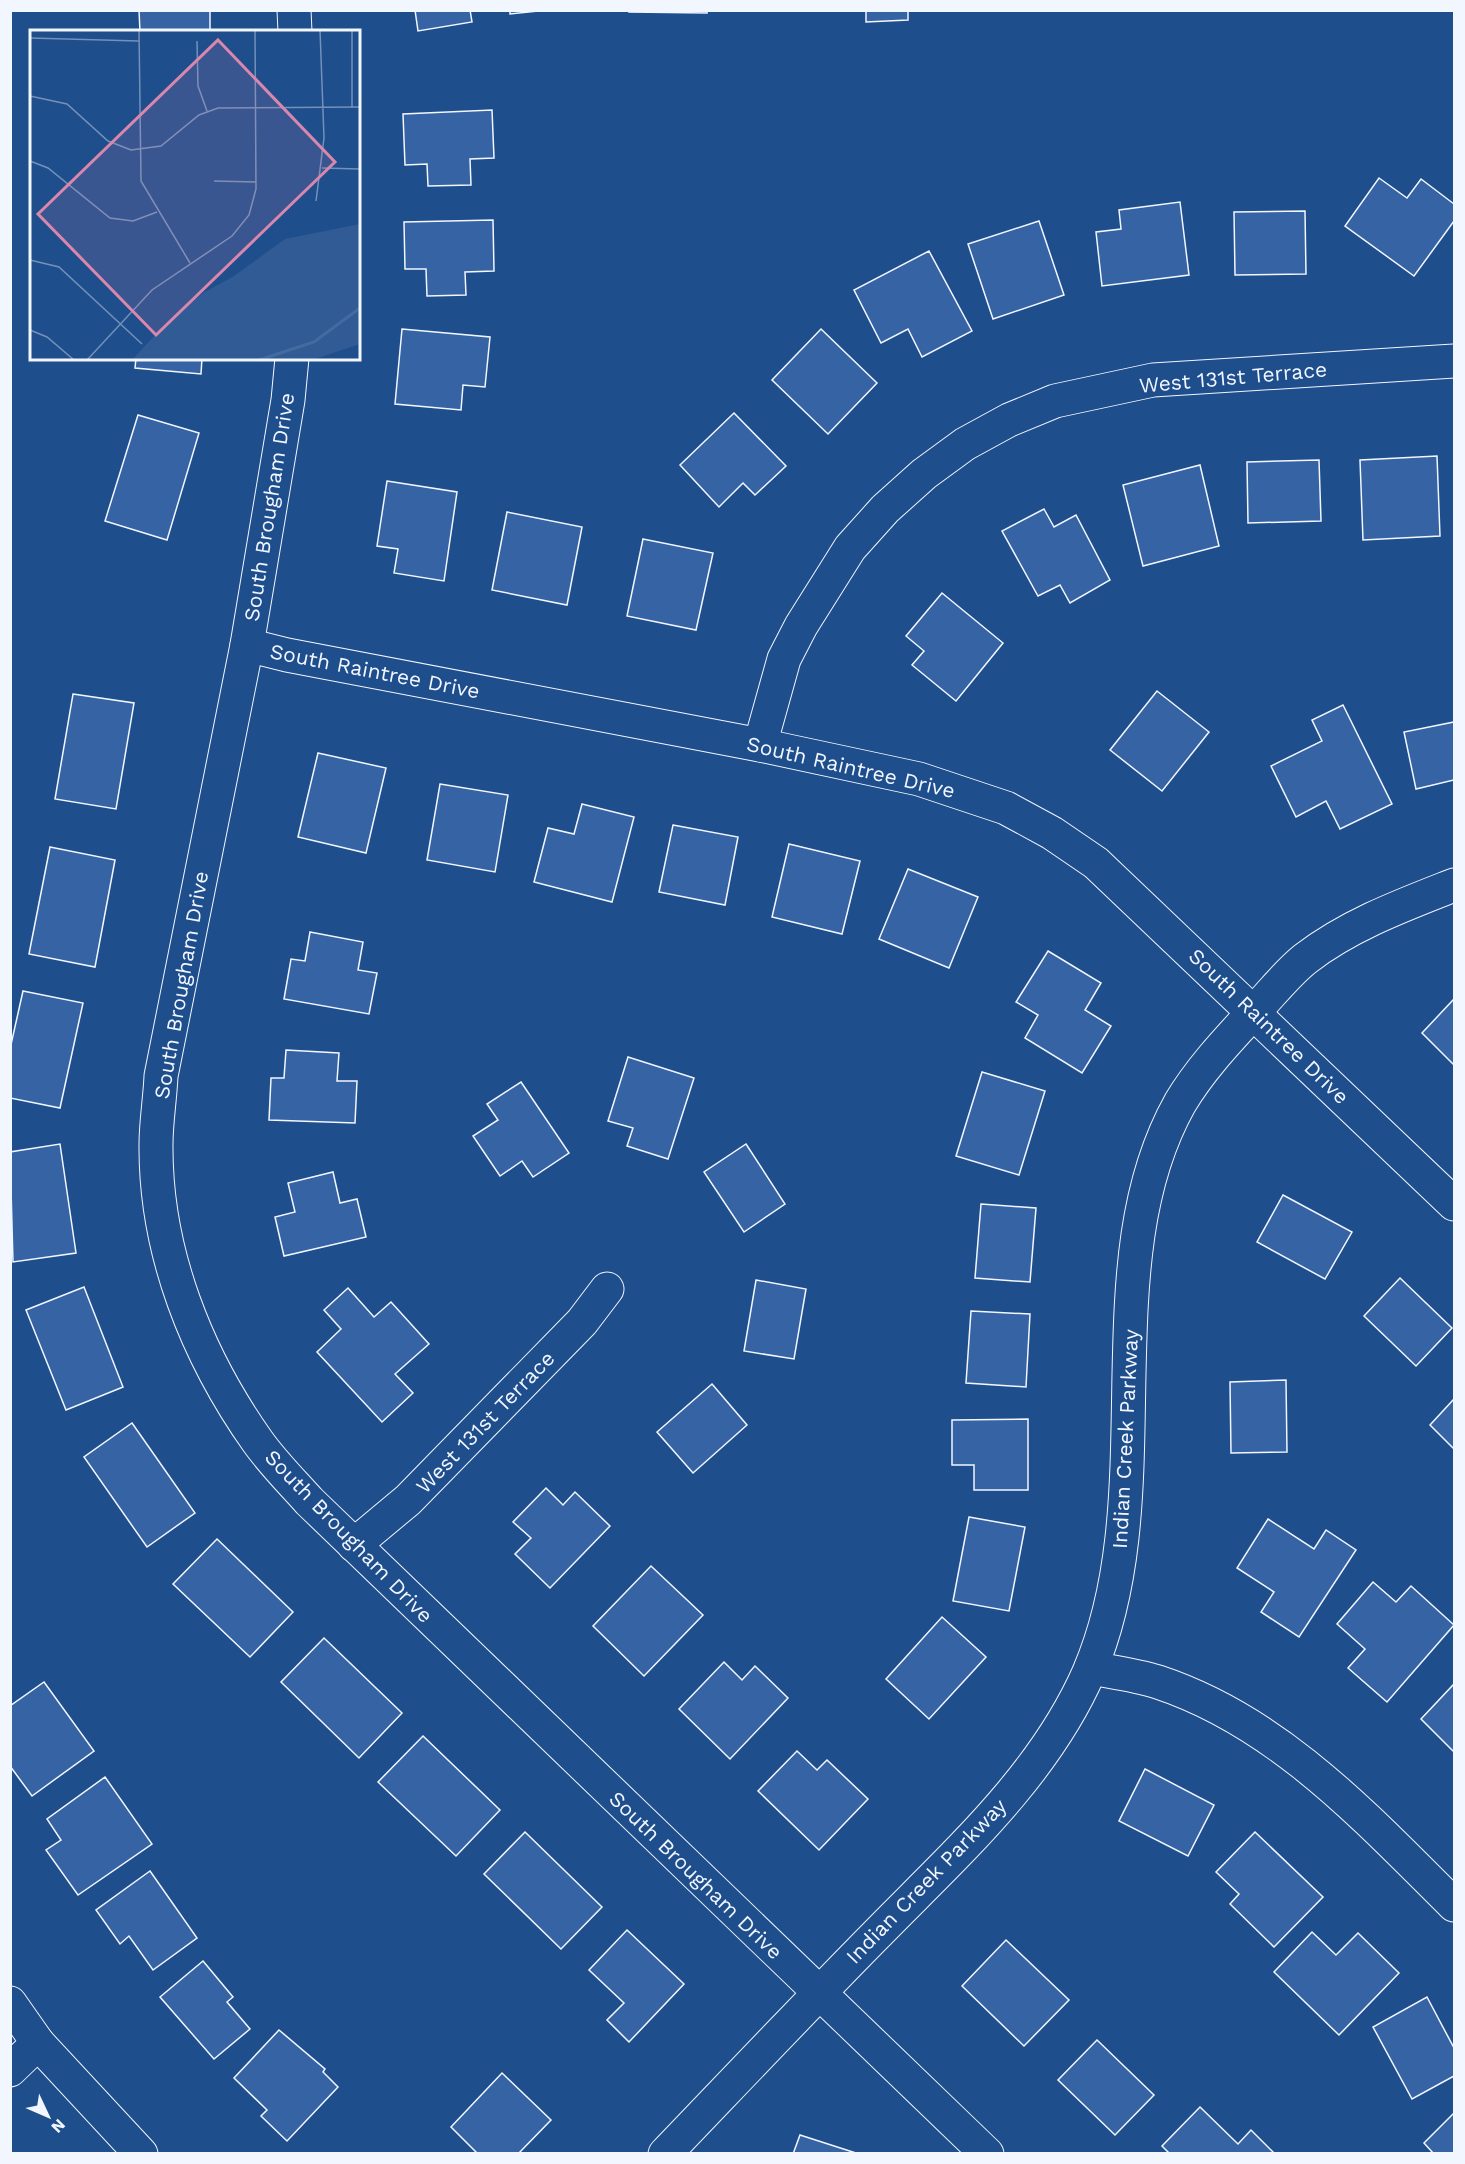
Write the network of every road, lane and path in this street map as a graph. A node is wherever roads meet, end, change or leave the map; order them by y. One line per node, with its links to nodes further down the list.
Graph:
1 (294, 10): 2 (street)
2 (295, 30)
3 (292, 360): 5 (street, South Brougham Drive)
4 (1455, 361): 6 (street, West 131st Terrace)
5 (247, 645): 6 (street, South Raintree Drive); 11 (street, South Brougham Drive)
6 (760, 745): 8 (street, South Raintree Drive)
7 (1455, 885): 8 (street, Indian Creek Parkway)
8 (1255, 1012): 9 (street, South Raintree Drive); 12 (street, Indian Creek Parkway)
9 (1455, 1203)
10 (607, 1289): 11 (street, West 131st Terrace)
11 (354, 1545): 14 (street, South Brougham Drive)
12 (1090, 1668): 13 (street); 14 (street, Indian Creek Parkway)
13 (1455, 1905)
14 (820, 1992): 19 (street, Indian Creek Parkway); 20 (street, South Brougham Drive)
15 (10, 2003): 16 (street)
16 (38, 2043): 17 (street); 18 (street)
17 (10, 2070)
18 (141, 2154)
19 (665, 2154)
20 (987, 2154)

